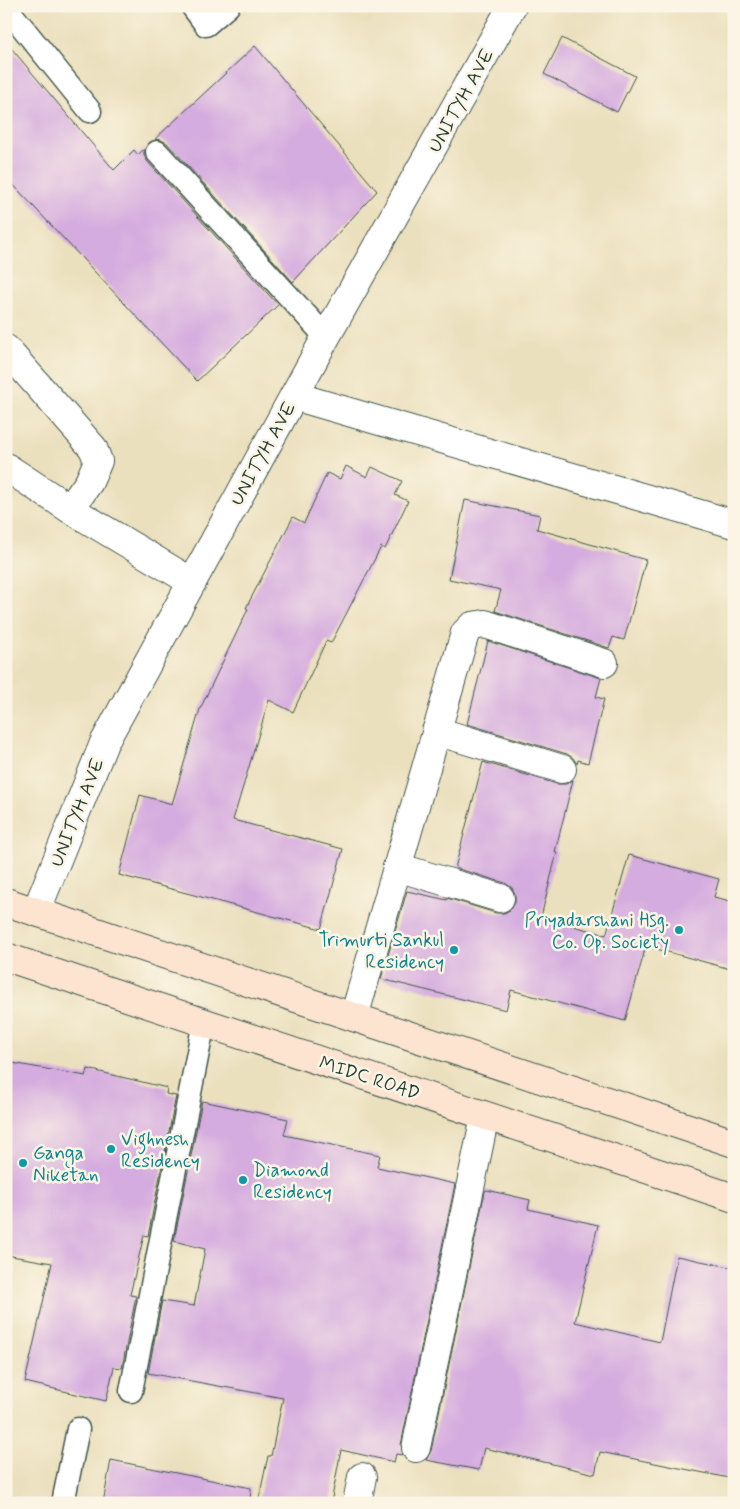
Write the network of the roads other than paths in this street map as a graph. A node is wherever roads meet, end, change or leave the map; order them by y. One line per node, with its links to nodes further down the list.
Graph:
1 (192, 6): 2 (lane)
2 (228, 6)
3 (512, 6): 7 (street, UNITYH AVE)
4 (6, 7): 5 (lane)
5 (90, 111)
6 (157, 152): 7 (lane)
7 (326, 337): 9 (street, UNITYH AVE)
8 (6, 349): 11 (street)
9 (294, 396): 12 (street); 13 (street, UNITYH AVE)
10 (6, 467): 11 (street)
11 (70, 509): 13 (street)
12 (734, 524)
13 (192, 582): 20 (street, UNITYH AVE)
14 (604, 663): 15 (street)
15 (436, 731): 16 (street); 17 (street)
16 (562, 769)
17 (397, 867): 18 (street); 22 (street)
18 (500, 898)
19 (6, 902): 20 (main road)
20 (36, 912): 22 (main road)
21 (6, 957): 23 (main road, MIDC ROAD)
22 (354, 1017): 25 (main road)
23 (204, 1022): 24 (main road, MIDC ROAD); 27 (lane)
24 (485, 1116): 26 (main road, MIDC ROAD); 29 (street)
25 (734, 1142)
26 (734, 1198)
27 (131, 1391)
28 (78, 1429): 30 (lane)
29 (416, 1448)
30 (62, 1503)

